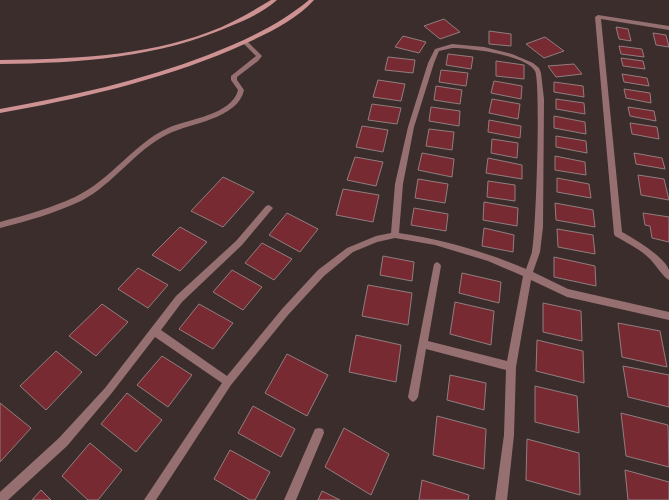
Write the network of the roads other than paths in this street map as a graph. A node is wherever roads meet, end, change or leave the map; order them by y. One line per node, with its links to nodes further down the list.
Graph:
1 (275, 0): 5 (main road)
2 (312, 0): 4 (main road)
3 (669, 28): 12 (lane)
4 (245, 42): 6 (main road); 8 (lane)
5 (0, 62)
6 (0, 111)
7 (269, 208): 14 (lane)
8 (0, 225)
9 (394, 235): 11 (lane); 11 (lane); 17 (lane)
10 (437, 266): 15 (lane)
11 (528, 274): 13 (lane); 16 (lane)
12 (669, 276)
13 (669, 316)
14 (155, 331): 17 (lane); 20 (lane)
15 (423, 344): 16 (lane); 18 (lane)
16 (511, 367): 23 (lane)
17 (228, 382): 21 (lane)
18 (413, 397)
19 (319, 433): 22 (lane)
20 (3, 498)
21 (150, 500)
22 (290, 500)
23 (501, 500)

